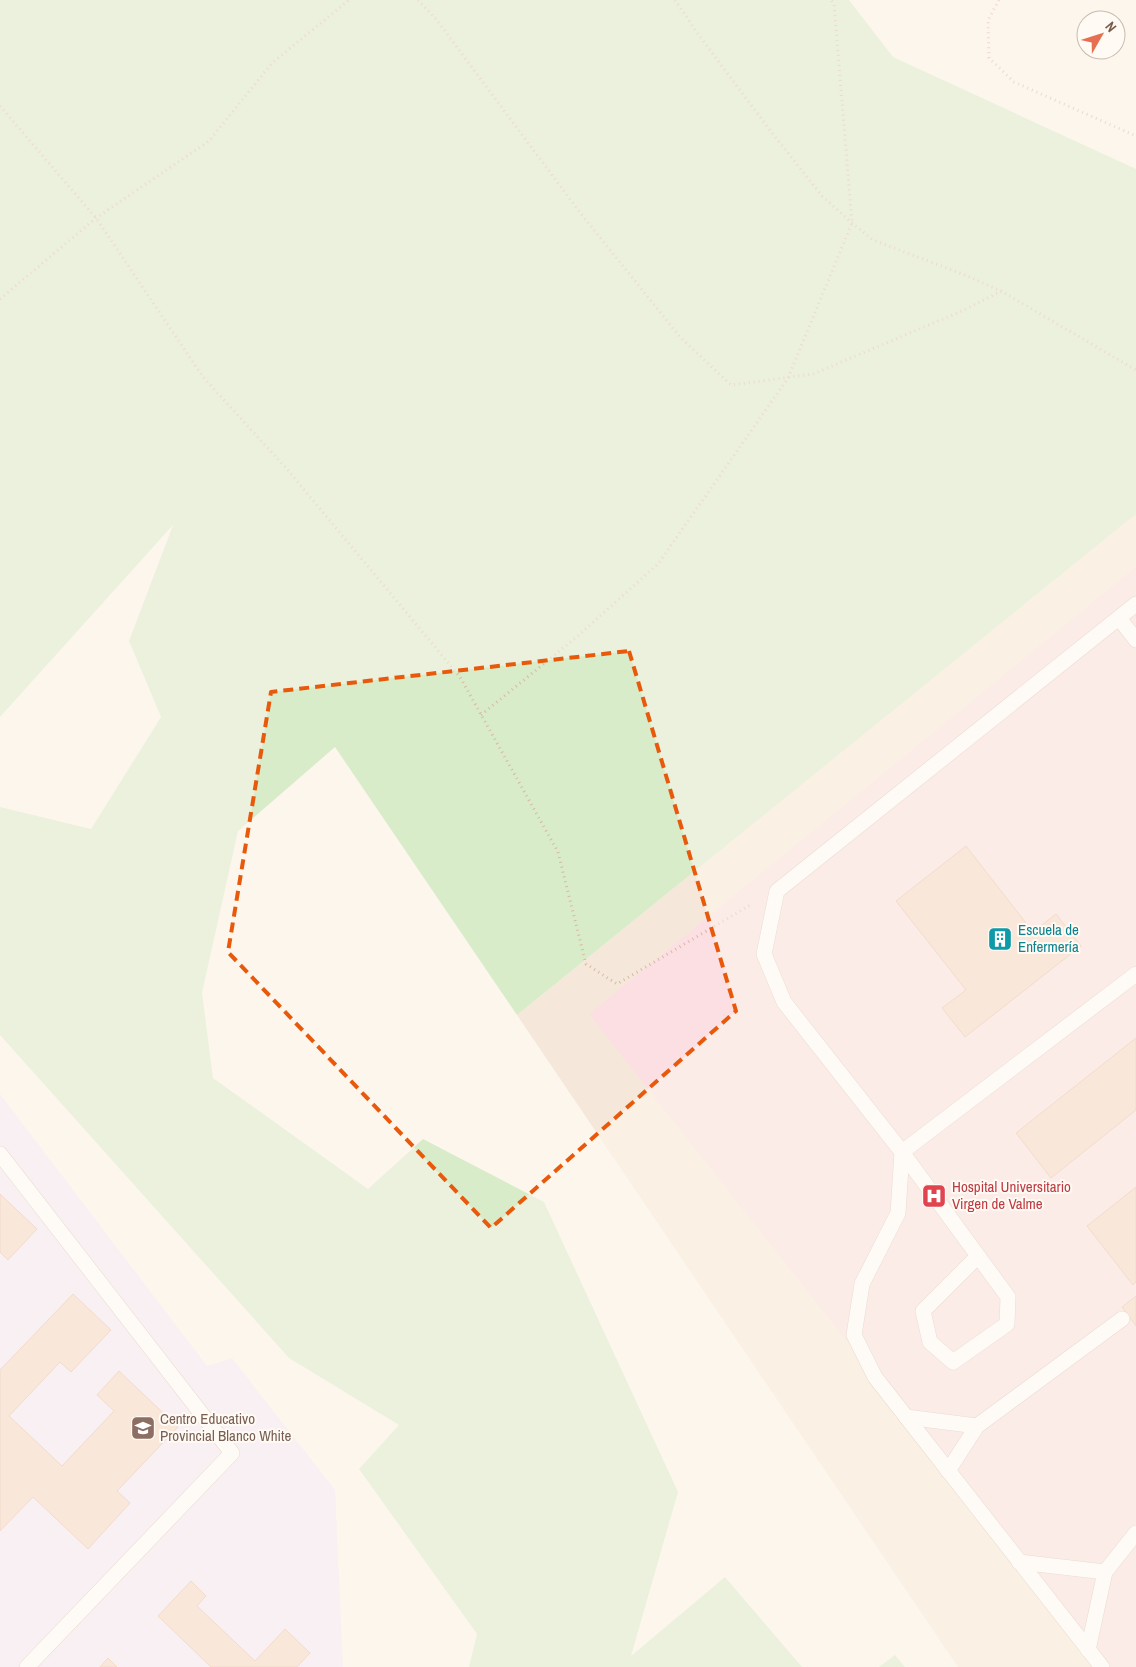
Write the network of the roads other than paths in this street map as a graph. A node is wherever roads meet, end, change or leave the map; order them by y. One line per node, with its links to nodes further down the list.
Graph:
1 (1136, 604): 2 (lane)
2 (1119, 618): 3 (lane); 5 (lane)
3 (1136, 640)
4 (1136, 974): 5 (lane)
5 (902, 1152): 7 (lane); 9 (lane)
6 (0, 1154): 16 (lane)
7 (978, 1256): 7 (lane)
8 (1122, 1319): 10 (lane)
9 (906, 1417): 10 (lane); 11 (lane)
10 (977, 1426): 11 (lane)
11 (948, 1471): 13 (lane)
12 (1136, 1533): 14 (lane)
13 (1019, 1562): 14 (lane); 15 (lane)
14 (1105, 1572): 15 (lane)
15 (1088, 1650): 17 (lane)
16 (27, 1667)
17 (1102, 1667)

